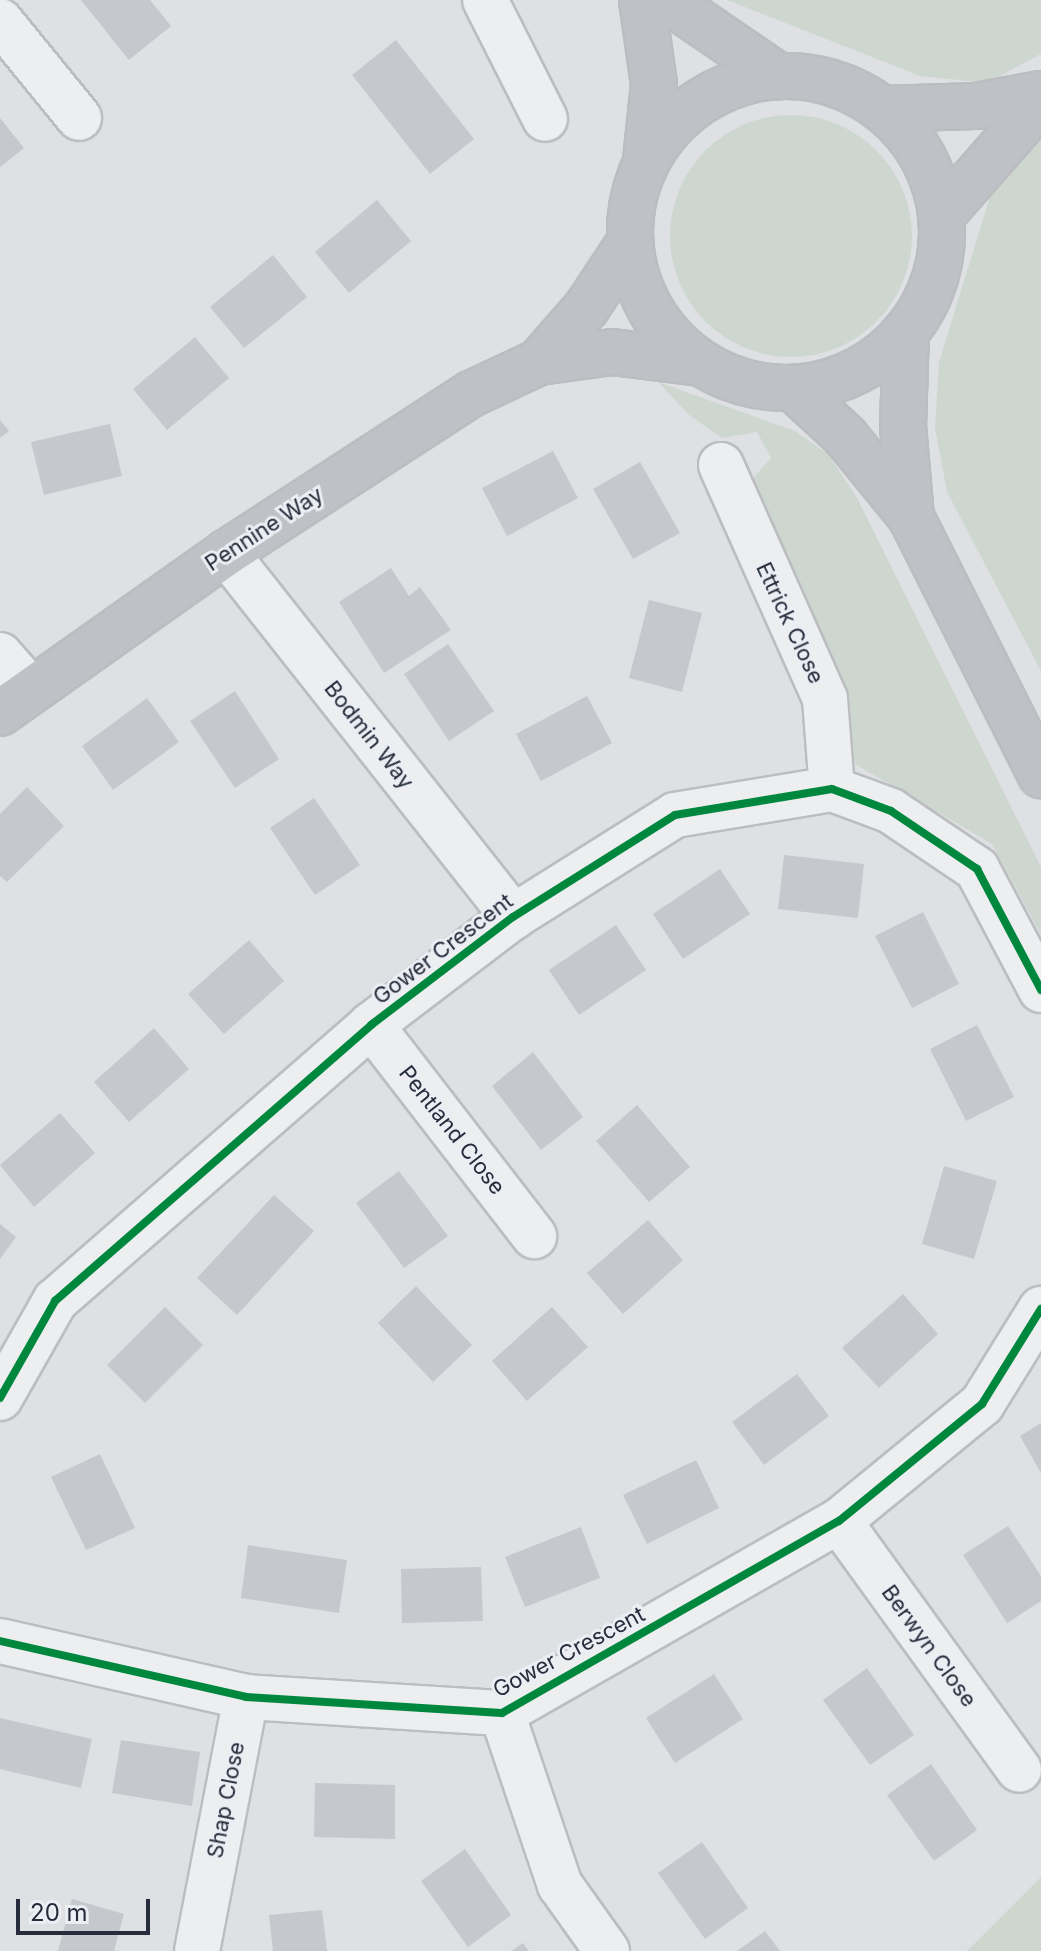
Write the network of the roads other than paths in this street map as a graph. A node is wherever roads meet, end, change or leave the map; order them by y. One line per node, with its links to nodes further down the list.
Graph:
1 (485, 0): 10 (street)
2 (642, 0): 11 (main road)
3 (667, 0): 5 (main road)
4 (0, 21): 9 (street)
5 (778, 76): 8 (main road); 11 (main road)
6 (1041, 94): 8 (main road)
7 (1041, 102): 12 (main road)
8 (883, 109): 12 (main road)
9 (79, 118)
10 (545, 119)
11 (646, 160): 13 (main road)
12 (941, 216): 14 (main road)
13 (630, 242): 15 (main road, Pennine Way); 16 (main road)
14 (906, 331): 17 (main road); 19 (main road)
15 (539, 362): 16 (main road, Pennine Way); 20 (main road, Pennine Way)
16 (700, 363): 17 (main road)
17 (793, 388): 19 (main road)
18 (721, 465): 24 (street, Ettrick Close)
19 (911, 517): 23 (main road)
20 (226, 553): 22 (main road, Pennine Way); 25 (street, Bodmin Way)
21 (0, 655): 22 (street)
22 (15, 701)
23 (1041, 775)
24 (832, 789): 25 (street, Gower Crescent); 26 (street, Gower Crescent)
25 (513, 917): 27 (street, Gower Crescent)
26 (1041, 990)
27 (371, 1025): 28 (street, Pentland Close); 30 (street, Gower Crescent)
28 (534, 1236)
29 (1041, 1309): 31 (street, Gower Crescent)
30 (0, 1398)
31 (839, 1521): 34 (street, Gower Crescent); 35 (street, Berwyn Close)
32 (0, 1641): 33 (street, Gower Crescent)
33 (246, 1697): 34 (street, Gower Crescent); 36 (street, Shap Close)
34 (502, 1713): 37 (street)
35 (1019, 1770)
36 (197, 1951)
37 (607, 1951)

